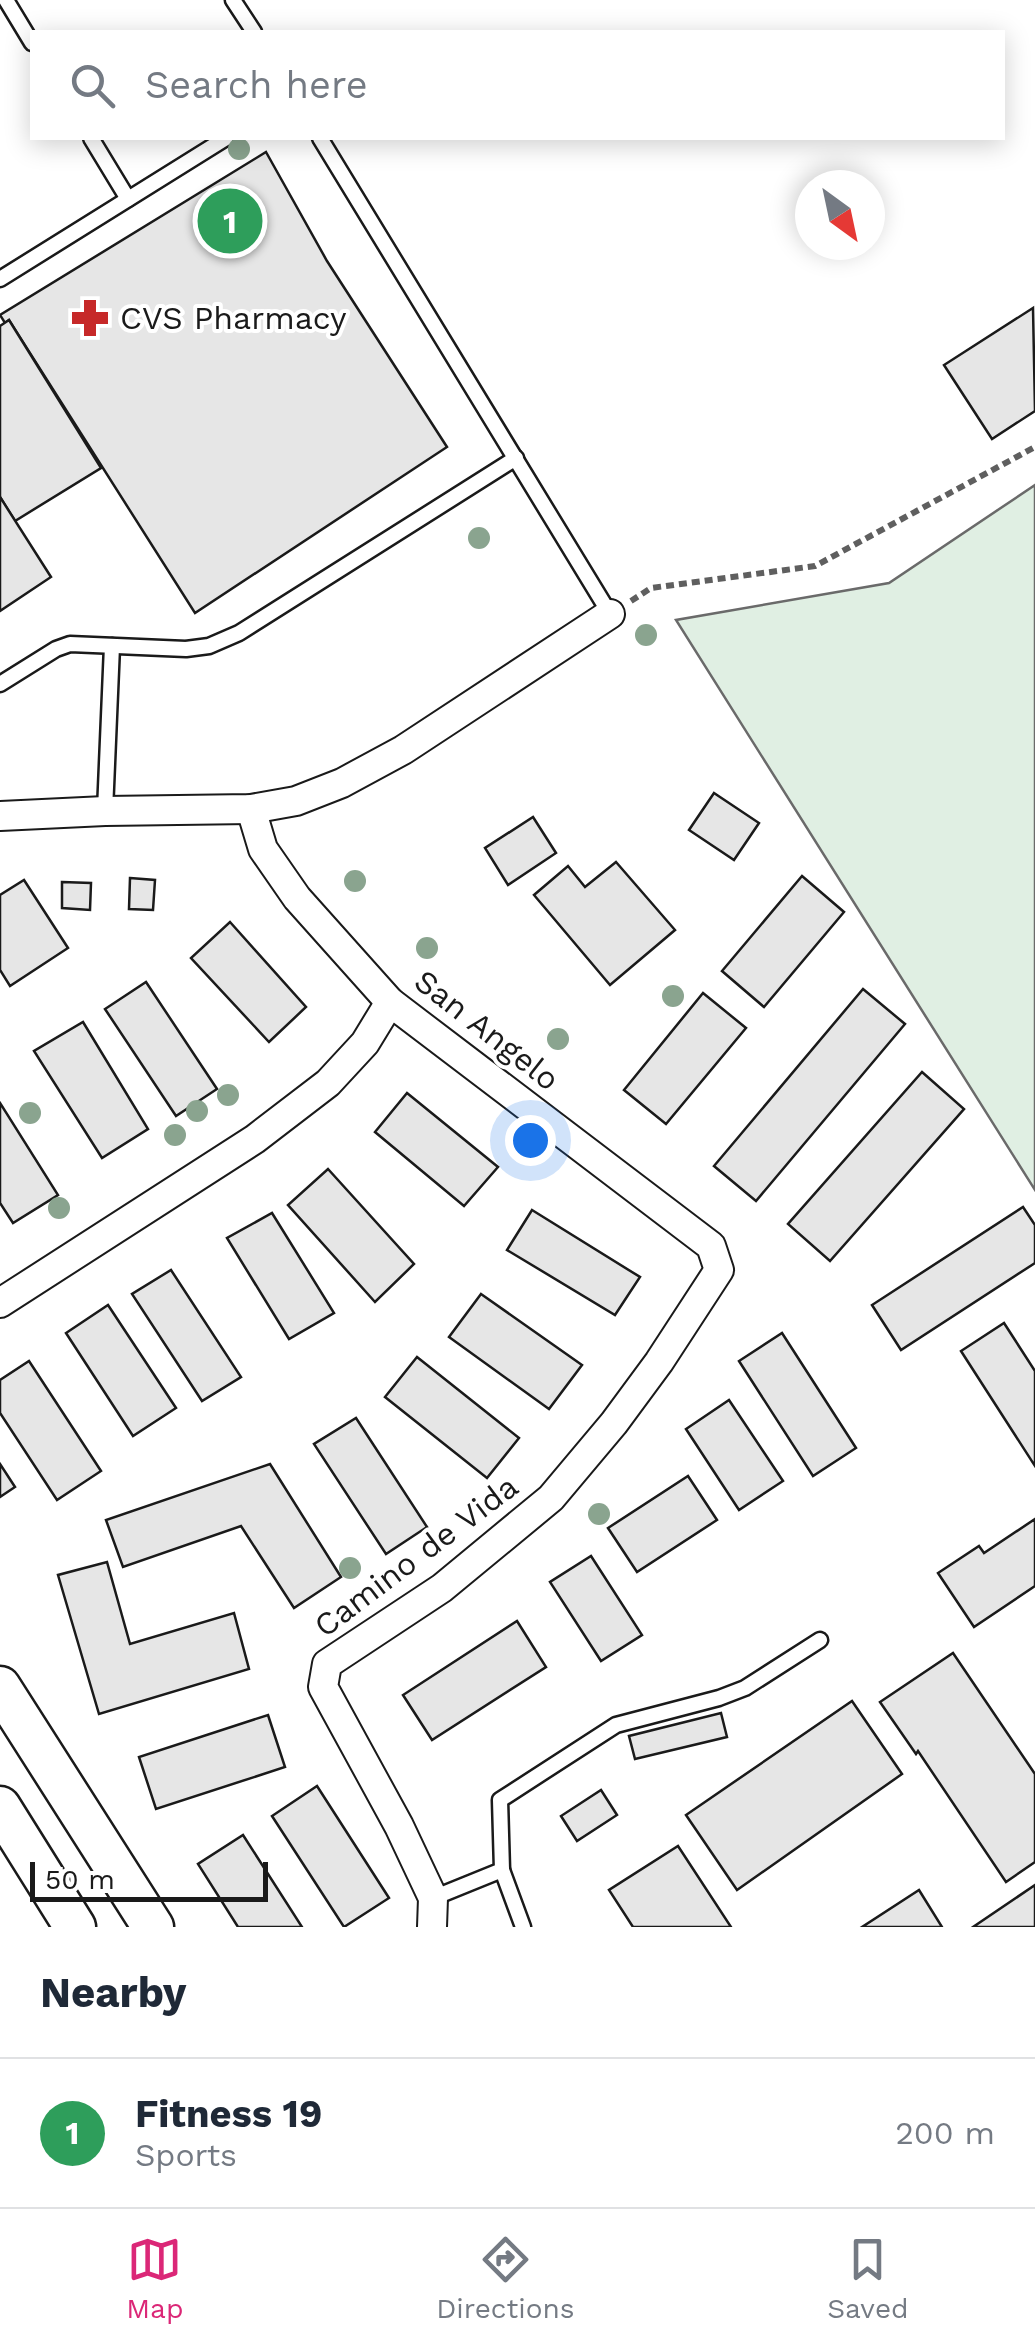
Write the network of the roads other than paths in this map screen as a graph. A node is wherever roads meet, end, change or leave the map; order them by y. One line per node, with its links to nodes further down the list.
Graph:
1 (6, 0): 4 (lane)
2 (233, 0): 3 (lane)
3 (253, 30)
4 (30, 40)
5 (92, 140): 8 (lane)
6 (223, 140): 8 (lane)
7 (321, 140): 10 (lane)
8 (128, 199): 9 (lane)
9 (0, 279)
10 (516, 458): 11 (lane); 12 (lane)
11 (610, 614): 14 (street)
12 (112, 646): 13 (lane); 15 (lane)
13 (0, 684)
14 (251, 809): 15 (street); 17 (street, San Angelo)
15 (106, 811): 16 (street)
16 (0, 816)
17 (390, 1002): 18 (street, San Angelo); 19 (street)
18 (720, 1270): 24 (street, Camino de Vida)
19 (0, 1302)
20 (820, 1640): 23 (lane)
21 (0, 1687): 26 (main road)
22 (0, 1807): 25 (main road)
23 (502, 1870): 24 (lane); 28 (lane)
24 (433, 1898): 27 (street, Camino de Vida)
25 (75, 1927)
26 (153, 1927)
27 (432, 1927)
28 (523, 1927)

